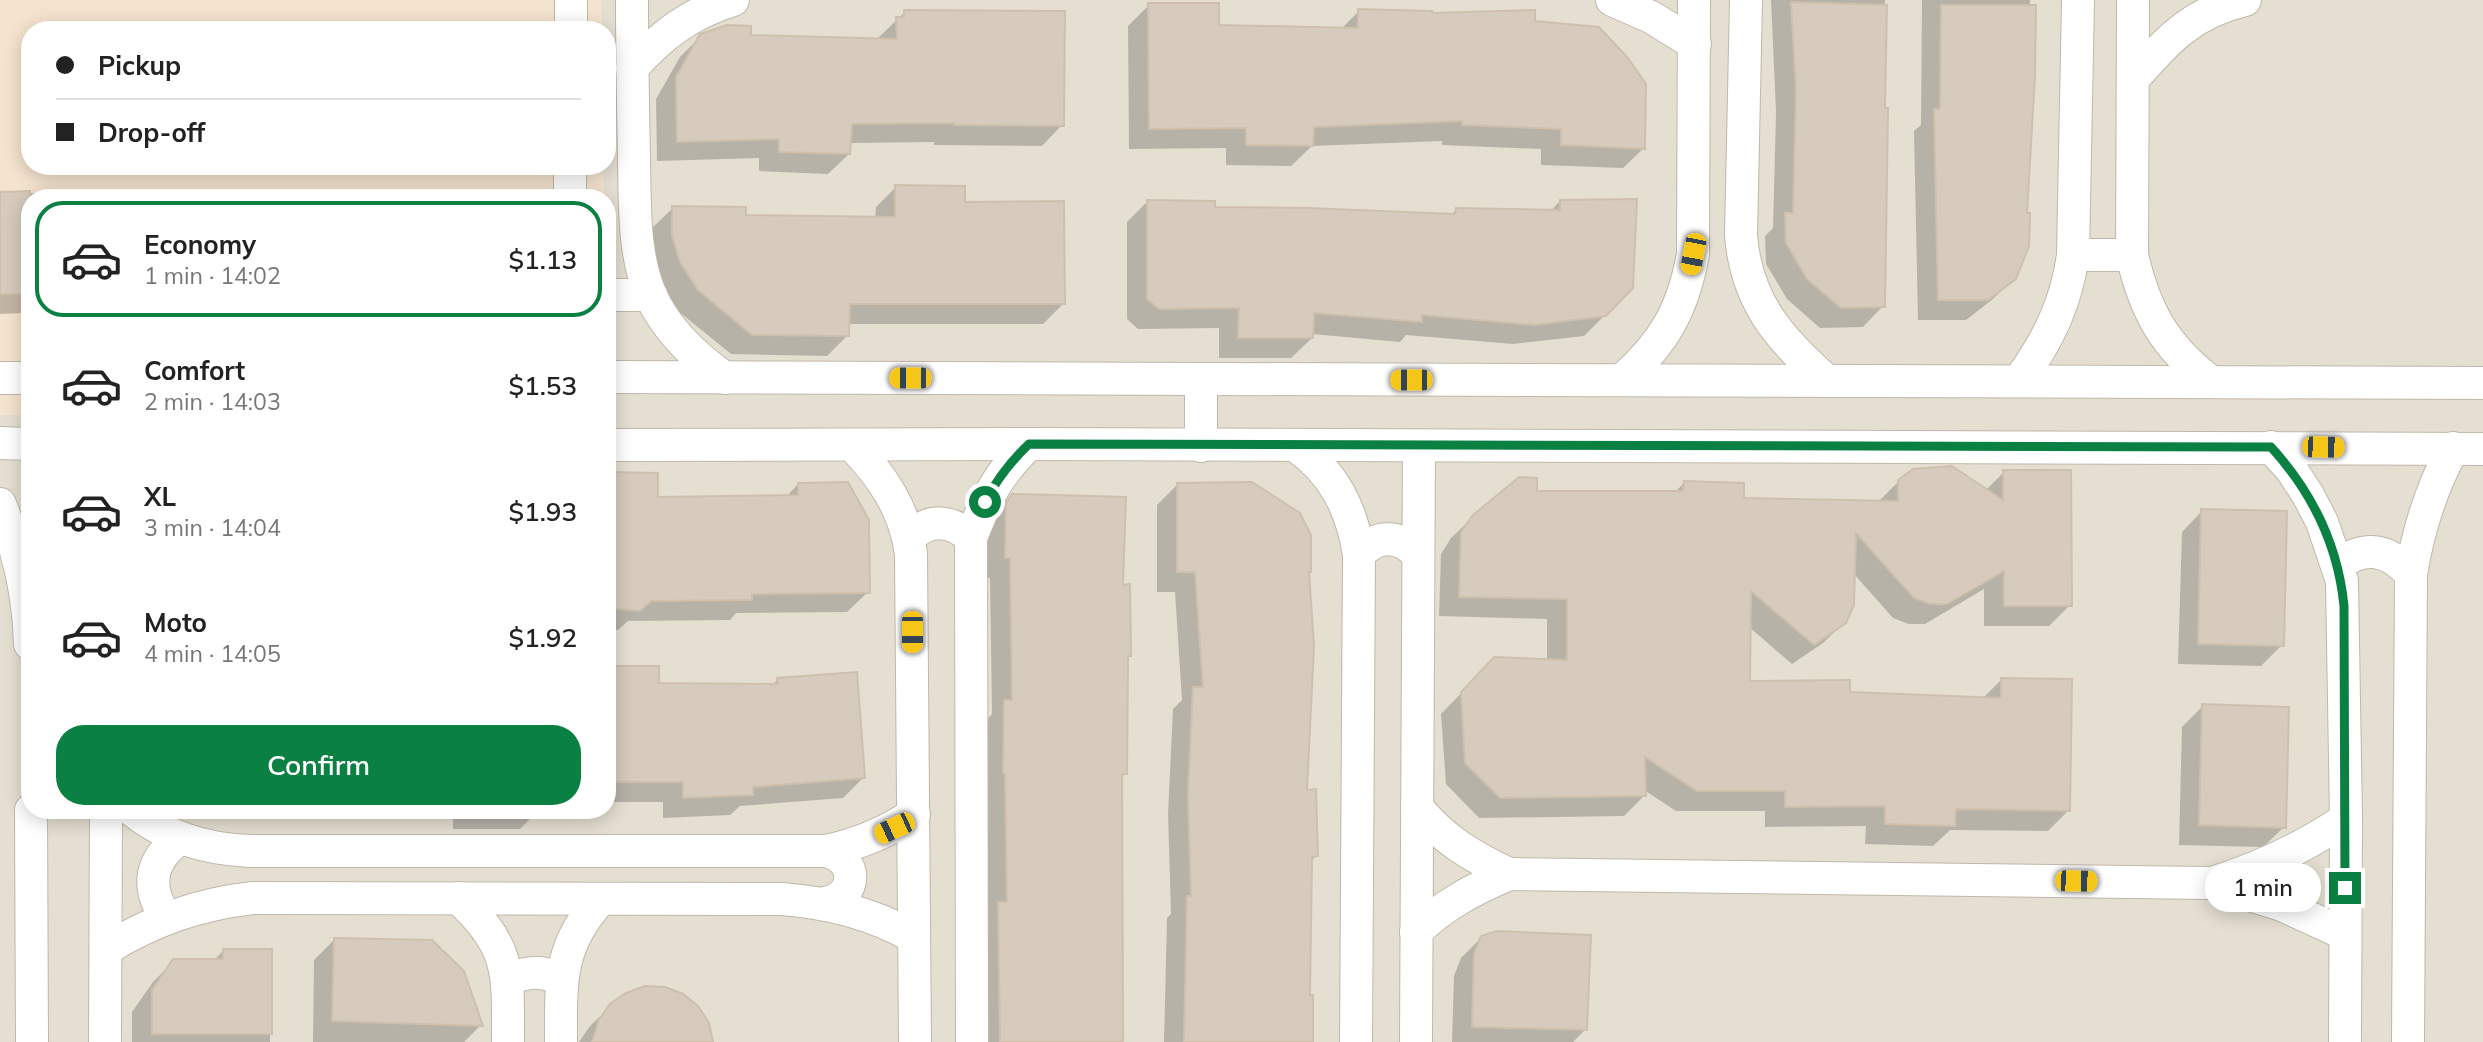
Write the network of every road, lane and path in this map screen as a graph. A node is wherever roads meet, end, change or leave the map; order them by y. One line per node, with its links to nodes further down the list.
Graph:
1 (571, 0): 10 (street)
2 (632, 0): 12 (street)
3 (733, 0): 12 (street)
4 (1612, 0): 11 (street)
5 (1694, 0): 11 (street)
6 (1746, 0): 15 (street)
7 (2078, 0): 16 (street)
8 (2133, 0): 13 (street)
9 (2227, 3): 13 (street)
10 (571, 21)
11 (1695, 44): 14 (street)
12 (632, 68): 19 (street)
13 (2133, 79): 17 (street)
14 (1693, 254): 15 (street); 25 (street)
15 (1742, 254): 26 (street)
16 (2073, 255): 17 (street); 27 (street)
17 (2132, 255): 28 (street)
18 (616, 295): 19 (street)
19 (651, 295): 23 (street)
20 (616, 377): 23 (street)
21 (0, 378): 22 (street)
22 (21, 378)
23 (725, 378): 24 (street)
24 (1201, 380): 25 (street); 35 (street)
25 (1622, 380): 26 (street)
26 (1827, 381): 27 (street)
27 (2019, 381): 28 (street)
28 (2211, 382): 29 (street)
29 (2483, 383)
30 (0, 443): 31 (street)
31 (21, 443)
32 (1029, 444): 34 (street); 35 (street); 42 (street)
33 (616, 445): 34 (street)
34 (853, 446): 41 (street)
35 (1201, 446): 36 (street)
36 (1296, 446): 37 (street); 44 (street)
37 (1419, 446): 38 (street); 45 (street)
38 (2271, 447): 39 (street); 46 (street)
39 (2468, 449): 47 (street)
40 (0, 504): 43 (street)
41 (909, 538): 42 (street); 49 (street)
42 (971, 538): 73 (street)
43 (21, 541)
44 (1359, 555): 45 (street); 74 (street)
45 (1418, 555): 48 (street)
46 (2337, 565): 47 (street); 53 (street)
47 (2411, 575): 77 (street)
48 (1417, 807): 56 (street); 62 (street)
49 (914, 814): 55 (street); 64 (street)
50 (31, 819): 68 (street)
51 (106, 819): 65 (street)
52 (146, 819): 54 (street)
53 (2346, 820): 57 (street); 63 (street)
54 (181, 838): 55 (street); 61 (street)
55 (826, 851): 60 (street)
56 (1509, 874): 57 (street); 62 (street)
57 (2211, 883): 63 (street)
58 (458, 898): 59 (street); 61 (street); 66 (street)
59 (601, 899): 60 (street); 67 (street)
60 (825, 903): 64 (street)
61 (166, 917): 65 (street)
62 (1416, 932): 75 (street)
63 (2345, 934): 76 (street)
64 (914, 937): 72 (street)
65 (106, 949): 69 (street)
66 (508, 980): 67 (street); 70 (street)
67 (561, 980): 71 (street)
68 (32, 1042)
69 (105, 1042)
70 (508, 1042)
71 (561, 1042)
72 (915, 1042)
73 (972, 1042)
74 (1356, 1042)
75 (1416, 1042)
76 (2345, 1042)
77 (2408, 1042)

